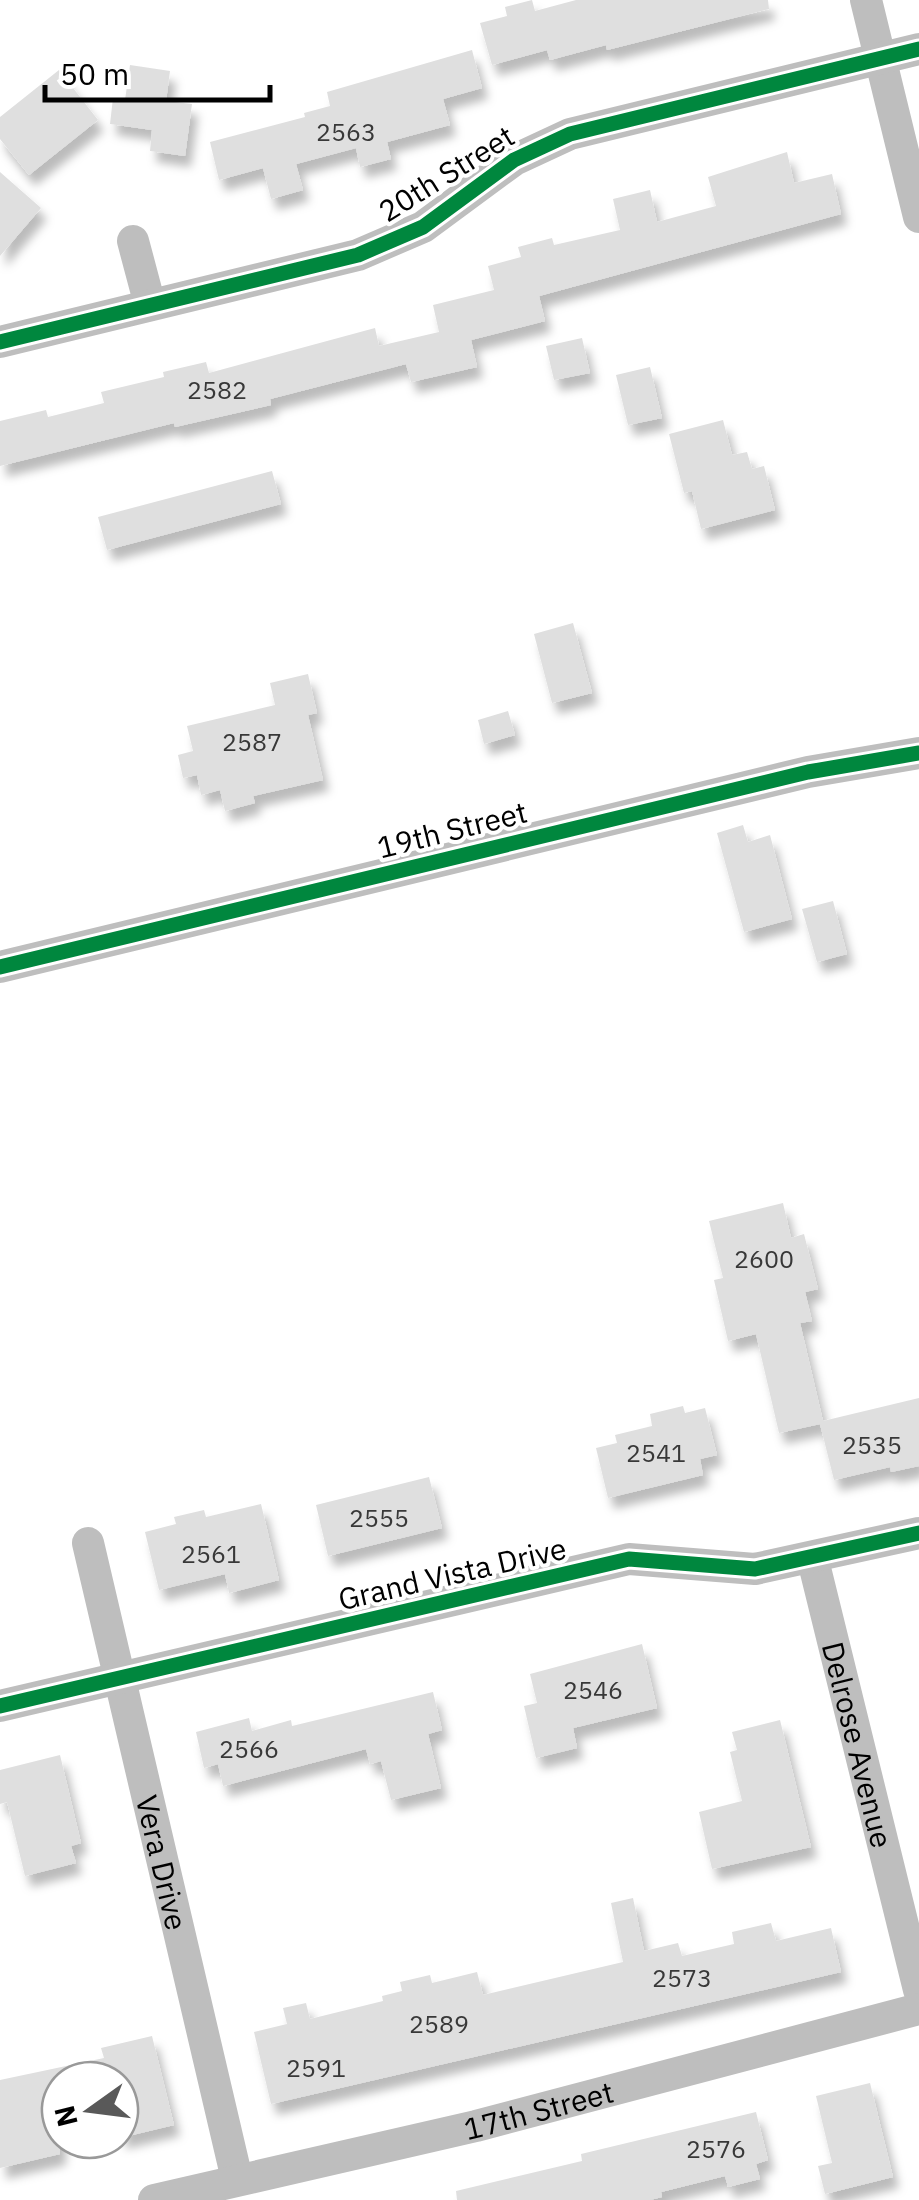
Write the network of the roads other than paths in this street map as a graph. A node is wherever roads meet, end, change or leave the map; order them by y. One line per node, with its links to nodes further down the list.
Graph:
1 (866, 0): 3 (street)
2 (919, 48): 3 (street, 20th Street)
3 (881, 58): 4 (street); 6 (street, 20th Street)
4 (919, 217)
5 (132, 241): 6 (street)
6 (150, 305): 7 (street, 20th Street)
7 (0, 342)
8 (919, 753): 9 (street, 19th Street)
9 (0, 967)
10 (919, 1533): 12 (street, Grand Vista Drive)
11 (88, 1543): 13 (street, Vera Drive)
12 (813, 1560): 13 (street, Grand Vista Drive); 15 (street, Delrose Avenue)
13 (120, 1678): 14 (street, Grand Vista Drive); 17 (street, Vera Drive)
14 (0, 1706)
15 (919, 1990)
16 (919, 2009): 17 (street, 17th Street)
17 (237, 2179): 18 (street, 17th Street)
18 (154, 2200)

